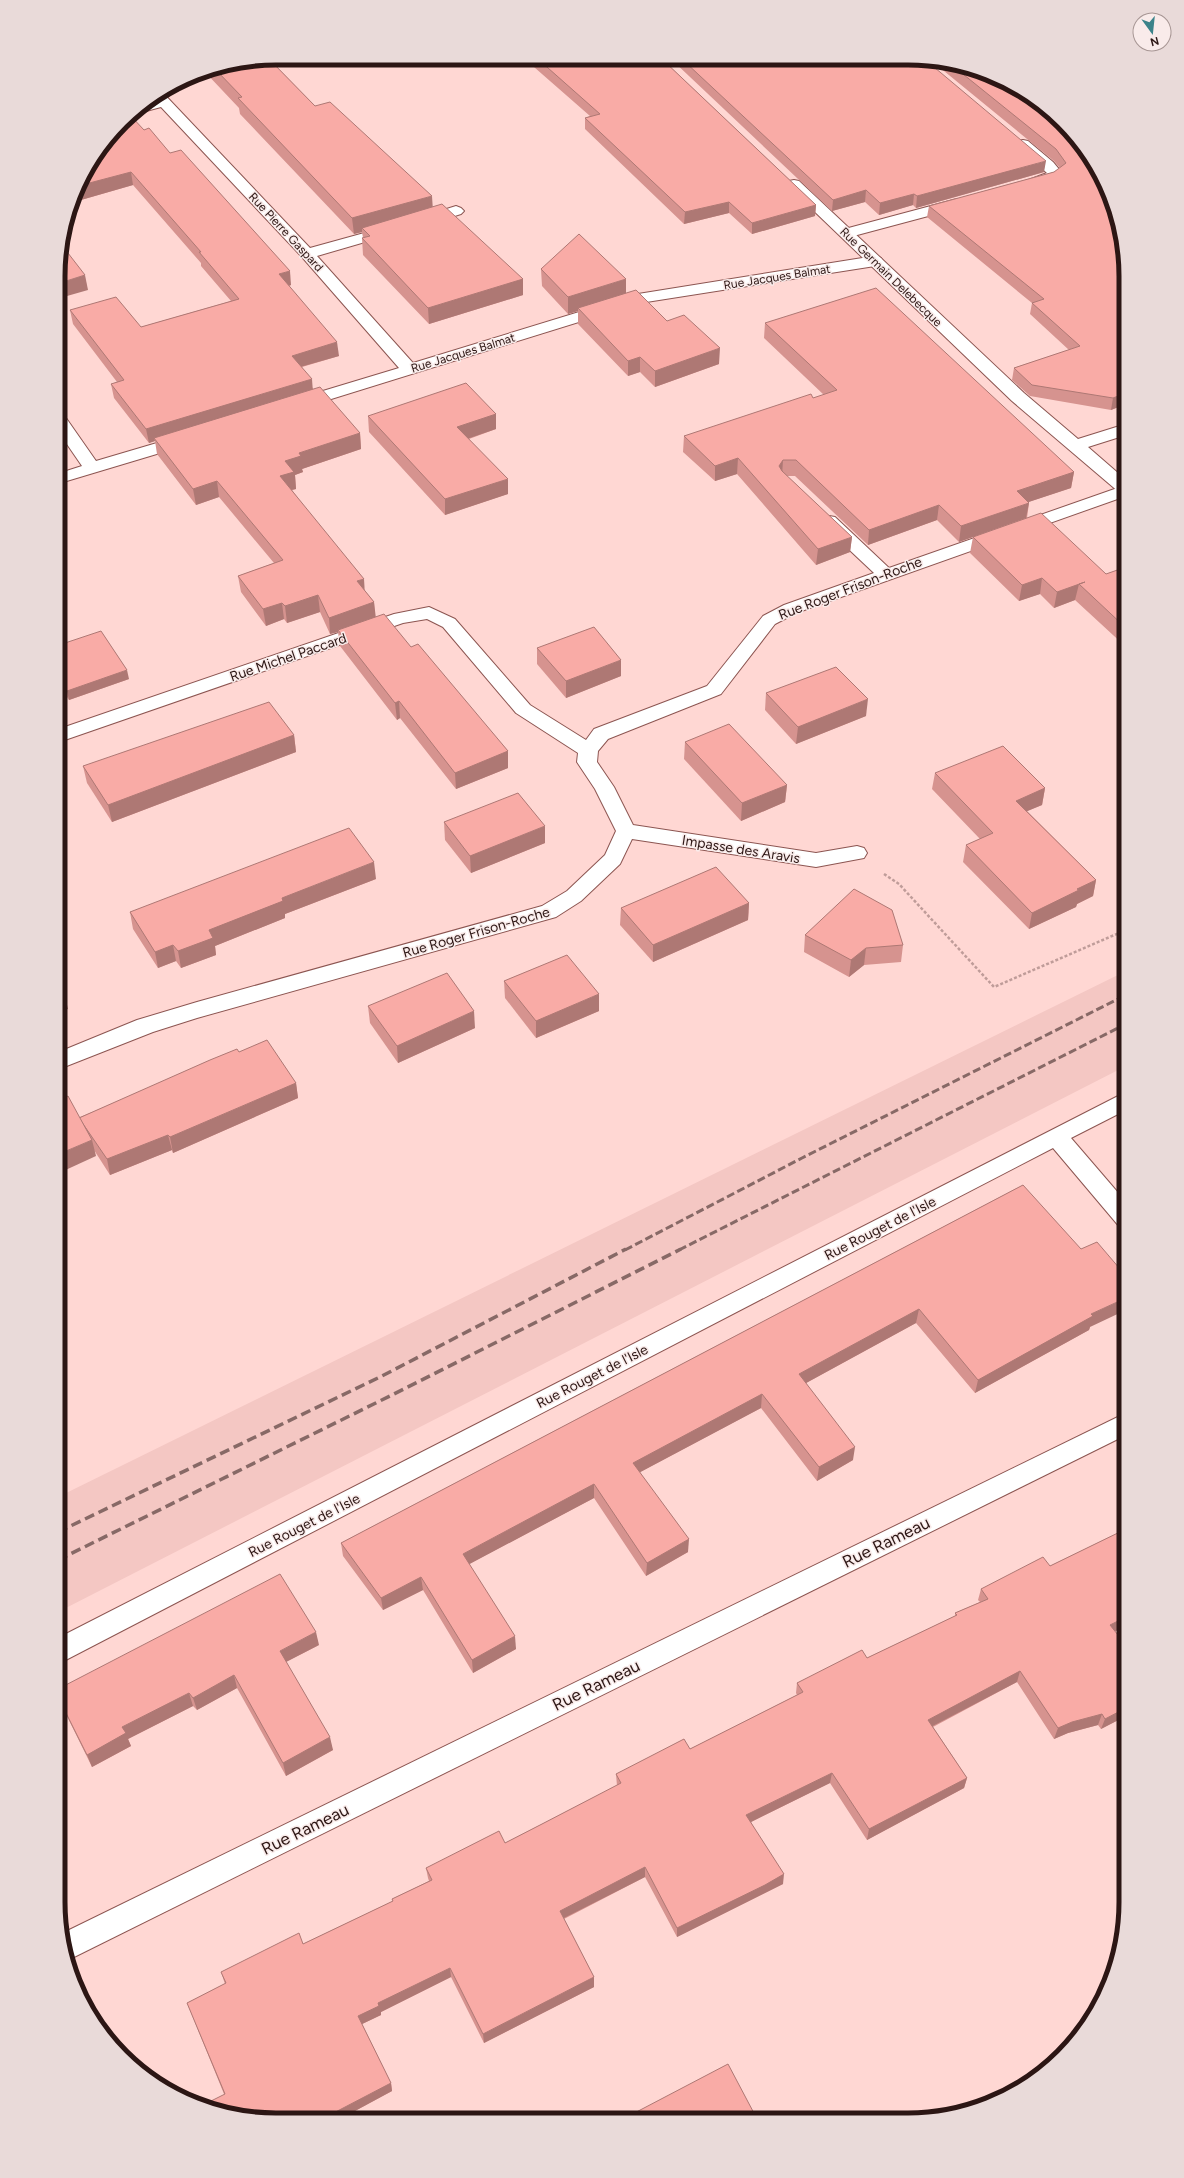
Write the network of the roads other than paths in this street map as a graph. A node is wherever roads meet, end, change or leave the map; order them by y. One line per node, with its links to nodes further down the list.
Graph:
1 (161, 99): 8 (street, Rue Pierre Gaspard)
2 (1012, 135): 4 (street)
3 (786, 177): 7 (street, Rue Germain Delebecque)
4 (1019, 187)
5 (974, 199): 7 (street)
6 (456, 211): 8 (street)
7 (846, 233): 9 (street, Rue Germain Delebecque)
8 (307, 254): 10 (street, Rue Pierre Gaspard)
9 (875, 260): 10 (street, Rue Jacques Balmat); 15 (street, Rue Germain Delebecque)
10 (410, 370): 11 (street, Rue Jacques Balmat)
11 (281, 410)
12 (65, 429): 16 (street)
13 (1119, 431): 15 (street)
14 (198, 435): 16 (street)
15 (1075, 446): 18 (street, Rue Germain Delebecque)
16 (92, 468): 17 (street)
17 (65, 476)
18 (1119, 483)
19 (1119, 491): 21 (street, Rue Roger Frison-Roche)
20 (816, 509): 21 (street)
21 (885, 574): 23 (street, Rue Roger Frison-Roche)
22 (65, 734): 23 (street, Rue Michel Paccard)
23 (588, 750): 24 (street)
24 (626, 830): 25 (street, Impasse des Aravis); 26 (street, Rue Roger Frison-Roche)
25 (857, 853)
26 (65, 1058)
27 (1119, 1104): 28 (street, Rue Rouget de l'Isle)
28 (1056, 1136): 29 (street); 31 (street, Rue Rouget de l'Isle)
29 (1119, 1210)
30 (1119, 1426): 32 (street, Rue Rameau)
31 (65, 1648)
32 (69, 1945)

